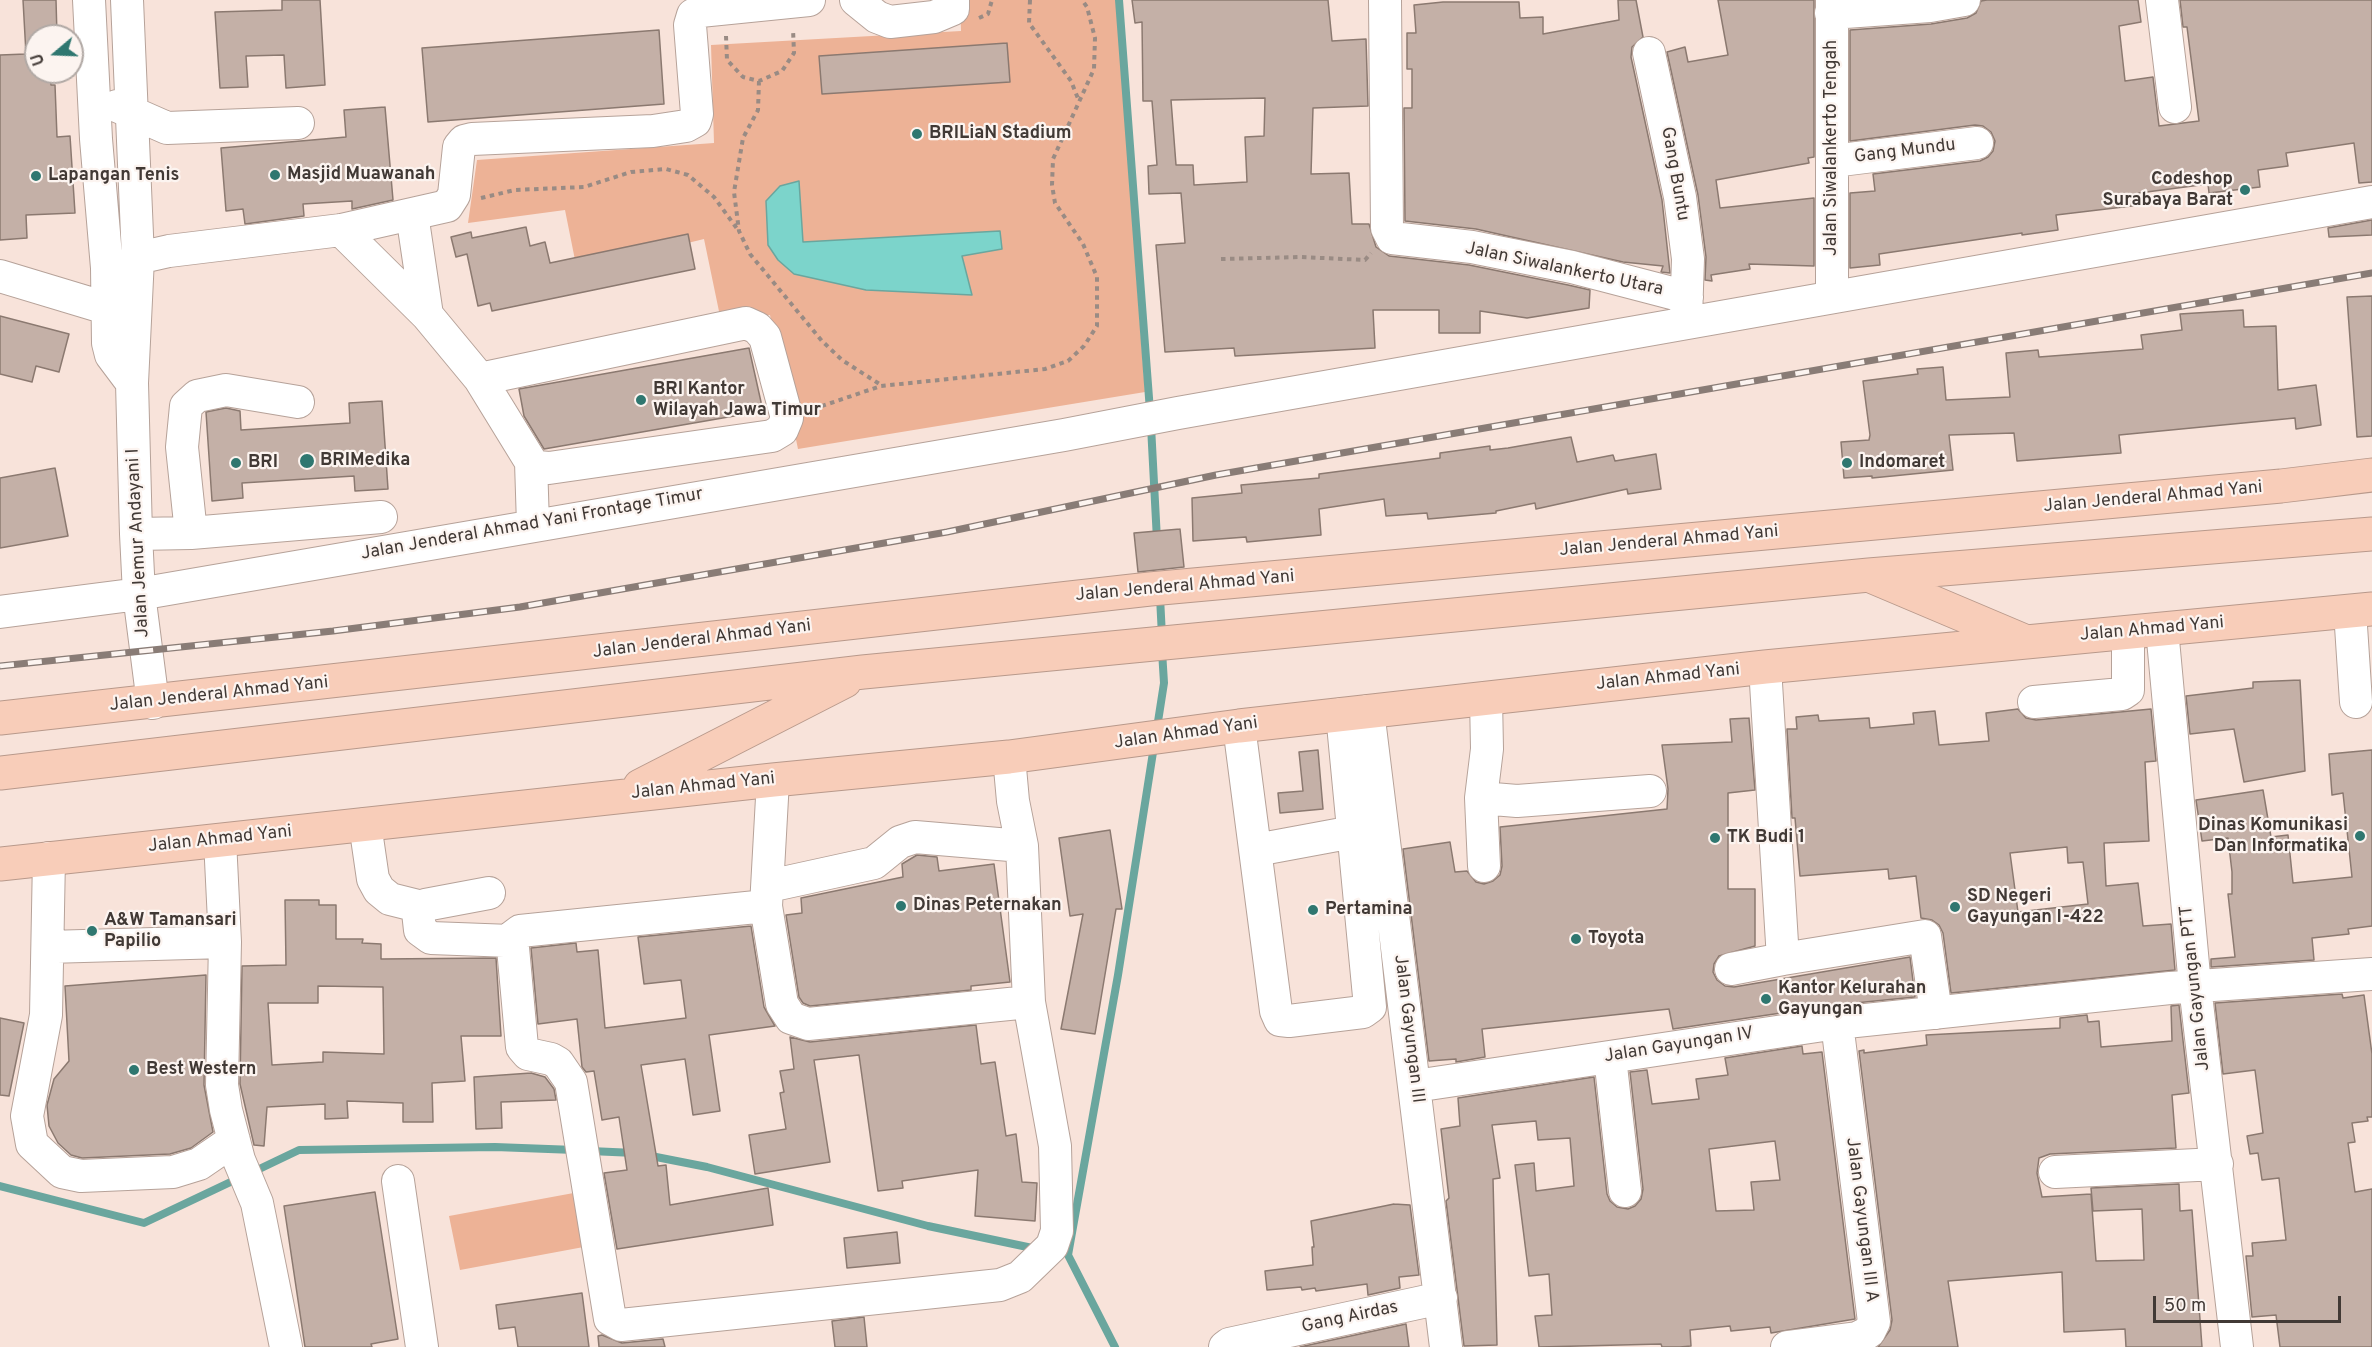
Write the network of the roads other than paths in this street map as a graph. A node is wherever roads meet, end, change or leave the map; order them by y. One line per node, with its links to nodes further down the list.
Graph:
1 (89, 0): 11 (street)
2 (127, 0): 13 (street, Jalan Jemur Andayani I)
3 (856, 0): 4 (street)
4 (953, 0)
5 (1386, 0): 25 (street, Jalan Siwalankerto Utara)
6 (1964, 0): 9 (street)
7 (2162, 0): 12 (street)
8 (801, 1): 18 (street)
9 (1831, 6): 16 (street, Jalan Siwalankerto Tengah)
10 (1648, 53): 25 (street, Gang Buntu)
11 (94, 97): 13 (street); 21 (street)
12 (2175, 107)
13 (133, 112): 14 (street); 20 (street, Jalan Jemur Andayani I)
14 (298, 123)
15 (1977, 143): 16 (street, Gang Mundu)
16 (1833, 161): 23 (street, Jalan Siwalankerto Tengah)
17 (2372, 202): 23 (street, Jalan Jenderal Ahmad Yani Frontage Timur)
18 (412, 214): 19 (street); 26 (street)
19 (341, 230): 20 (street); 26 (street)
20 (138, 258): 21 (street); 28 (street, Jalan Jemur Andayani I)
21 (107, 268): 24 (street)
22 (0, 276): 24 (street)
23 (1832, 296): 25 (street, Jalan Jenderal Ahmad Yani Frontage Timur)
24 (106, 308): 28 (street)
25 (1686, 309): 33 (street, Jalan Jenderal Ahmad Yani Frontage Timur)
26 (427, 315): 27 (street)
27 (480, 379): 30 (street); 30 (street)
28 (132, 382): 35 (street, Jalan Jemur Andayani I)
29 (298, 402): 34 (street)
30 (531, 462): 33 (street)
31 (2372, 475): 49 (highway, Jalan Jenderal Ahmad Yani)
32 (381, 517): 34 (street)
33 (533, 525): 38 (street, Jalan Jenderal Ahmad Yani Frontage Timur)
34 (191, 533): 35 (street)
35 (136, 534): 38 (street, Jalan Jemur Andayani I)
36 (2372, 534): 37 (highway)
37 (1869, 575): 43 (highway); 45 (highway)
38 (139, 594): 40 (street, Jalan Jenderal Ahmad Yani Frontage Timur); 49 (street, Jalan Jemur Andayani I)
39 (2361, 610): 41 (highway, Jalan Ahmad Yani); 48 (street)
40 (0, 612)
41 (2162, 629): 42 (highway, Jalan Ahmad Yani); 76 (street, Jalan Gayungan PTT)
42 (2128, 632): 43 (highway, Jalan Ahmad Yani); 47 (street)
43 (2026, 642): 44 (highway, Jalan Ahmad Yani)
44 (1765, 667): 46 (highway, Jalan Ahmad Yani); 73 (street)
45 (863, 672): 54 (highway); 57 (highway)
46 (1486, 698): 50 (highway, Jalan Ahmad Yani); 58 (street)
47 (2034, 702)
48 (2356, 702)
49 (153, 703): 51 (highway, Jalan Jenderal Ahmad Yani)
50 (1355, 713): 52 (highway, Jalan Ahmad Yani); 60 (street); 81 (street, Jalan Gayungan III)
51 (0, 718)
52 (1239, 726): 53 (highway, Jalan Ahmad Yani); 63 (street)
53 (1009, 757): 55 (highway, Jalan Ahmad Yani); 62 (street)
54 (0, 772)
55 (773, 780): 57 (highway, Jalan Ahmad Yani); 68 (street)
56 (1650, 791): 58 (street)
57 (621, 796): 59 (highway, Jalan Ahmad Yani)
58 (1481, 798): 66 (street)
59 (365, 824): 61 (highway, Jalan Ahmad Yani); 69 (street)
60 (1353, 832): 63 (street); 63 (street)
61 (220, 840): 64 (highway, Jalan Ahmad Yani); 71 (street)
62 (1022, 846): 68 (street); 77 (street)
63 (1256, 850)
64 (49, 858): 65 (highway, Jalan Ahmad Yani); 72 (street)
65 (0, 864)
66 (1484, 866)
67 (489, 893): 69 (street)
68 (768, 896): 70 (street); 77 (street)
69 (422, 907): 70 (street)
70 (511, 941): 77 (street)
71 (225, 942): 72 (street); 82 (street)
72 (48, 947): 82 (street)
73 (1783, 959): 74 (street); 78 (street)
74 (1731, 969)
75 (2372, 974): 76 (street, Jalan Gayungan IV)
76 (2195, 986): 78 (street, Jalan Gayungan IV); 83 (street, Jalan Gayungan PTT)
77 (1029, 1002)
78 (1936, 1013): 79 (street, Jalan Gayungan IV)
79 (1837, 1023): 80 (street, Jalan Gayungan IV); 92 (street, Jalan Gayungan III A)
80 (1610, 1057): 81 (street, Jalan Gayungan IV); 86 (street)
81 (1416, 1086): 87 (street, Jalan Gayungan III)
82 (236, 1150): 88 (street)
83 (2217, 1164): 84 (street); 93 (street, Jalan Gayungan PTT)
84 (2055, 1172)
85 (398, 1180): 89 (street)
86 (1625, 1191)
87 (1441, 1298): 90 (street, Gang Airdas); 91 (street, Jalan Gayungan III)
88 (286, 1347)
89 (422, 1347)
90 (1225, 1347)
91 (1446, 1347)
92 (1787, 1347)
93 (2237, 1347)

